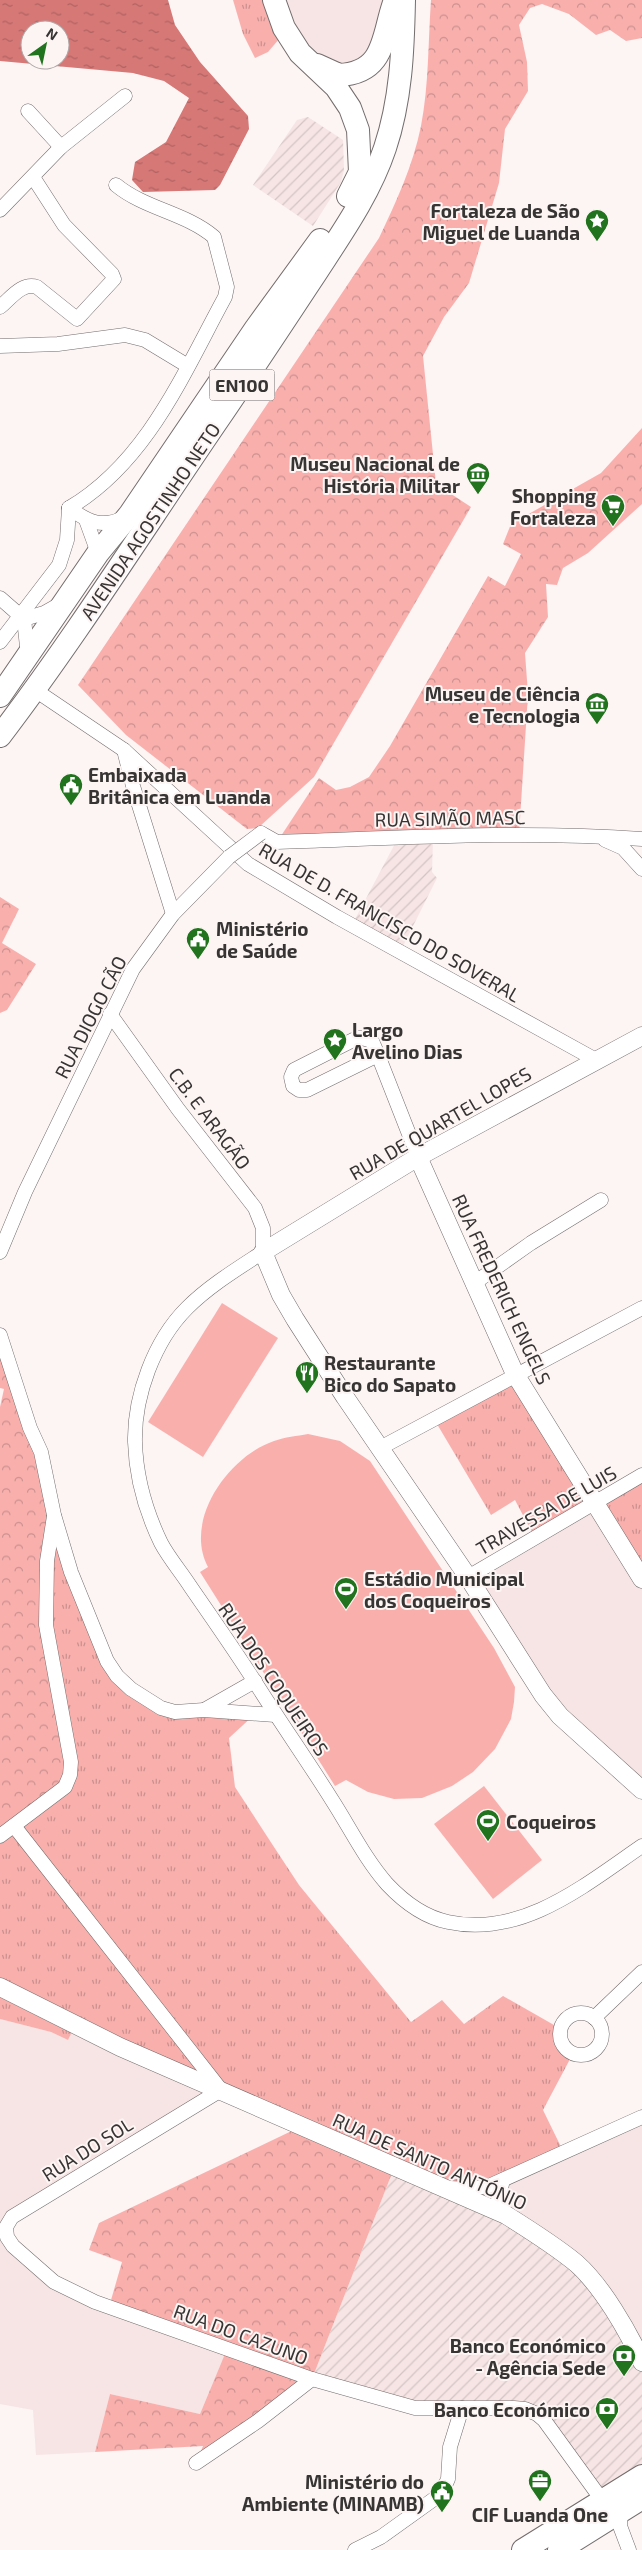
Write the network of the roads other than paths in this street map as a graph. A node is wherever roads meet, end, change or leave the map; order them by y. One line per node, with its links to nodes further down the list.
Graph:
1 (274, 0): 4 (main road, AVENIDA AGOSTINHO NETO / EN100)
2 (395, 0): 4 (main road)
3 (404, 0): 25 (main road, AVENIDA AGOSTINHO NETO / EN100)
4 (300, 53): 17 (main road, AVENIDA AGOSTINHO NETO / EN100)
5 (125, 96): 7 (street)
6 (28, 111): 7 (street)
7 (61, 147): 8 (street)
8 (33, 177): 10 (street); 12 (street)
9 (116, 185): 15 (street)
10 (3, 202)
11 (0, 307): 12 (street)
12 (77, 319): 13 (street)
13 (81, 340): 14 (street); 15 (street)
14 (0, 346)
15 (188, 366): 16 (street)
16 (69, 508): 18 (street); 22 (street)
17 (130, 514): 18 (street); 19 (main road, AVENIDA AGOSTINHO NETO / EN100)
18 (86, 520): 19 (street)
19 (98, 553): 21 (main road, AVENIDA AGOSTINHO NETO / EN100)
20 (0, 598): 22 (street)
21 (66, 600): 22 (street); 24 (main road, AVENIDA AGOSTINHO NETO / EN100)
22 (22, 617): 23 (street); 24 (street)
23 (0, 642)
24 (28, 657): 26 (main road, AVENIDA AGOSTINHO NETO / EN100)
25 (35, 690): 27 (main road, AVENIDA AGOSTINHO NETO / EN100); 28 (street, RUA DE D. FRANCISCO DO SOVERAL)
26 (0, 696)
27 (0, 736)
28 (124, 750): 33 (street); 37 (street, RUA DE D. FRANCISCO DO SOVERAL)
29 (261, 833): 30 (street, RUA SIMÃO MASC); 33 (street, RUA DIOGO CÃO, bridge)
30 (592, 835): 31 (street, RUA SIMÃO MASC); 32 (street)
31 (642, 839)
32 (642, 869)
33 (173, 914): 34 (street, RUA DIOGO CÃO)
34 (110, 1014): 40 (street, RUA DIOGO CÃO); 41 (street, C.B. E ARAGÃO)
35 (642, 1036): 37 (street, RUA DE QUARTEL LOPES)
36 (378, 1055): 36 (street); 38 (street, RUA FREDERICH ENGELS)
37 (596, 1060): 38 (street, RUA DE QUARTEL LOPES)
38 (418, 1157): 41 (street, RUA DE QUARTEL LOPES); 42 (street, RUA FREDERICH ENGELS)
39 (601, 1200): 42 (street)
40 (0, 1252)
41 (262, 1252): 47 (street); 53 (street, RUA DOS COQUEIROS)
42 (473, 1284): 46 (street, RUA FREDERICH ENGELS)
43 (642, 1308): 46 (street)
44 (0, 1335): 45 (street)
45 (2, 1348): 50 (street)
46 (515, 1374): 47 (street); 49 (street, RUA FREDERICH ENGELS)
47 (380, 1448): 51 (street)
48 (642, 1475): 49 (street, TRAVESSA DE LUIS)
49 (594, 1502): 51 (street, TRAVESSA DE LUIS); 52 (street, RUA FREDERICH ENGELS)
50 (54, 1515): 54 (street); 57 (street)
51 (468, 1577): 56 (street)
52 (642, 1579)
53 (254, 1681): 54 (street); 55 (street, RUA DOS COQUEIROS)
54 (204, 1710): 55 (street)
55 (275, 1715): 59 (street, RUA DOS COQUEIROS)
56 (642, 1790)
57 (14, 1826): 58 (street); 63 (street)
58 (0, 1836)
59 (642, 1846)
60 (640, 1979): 62 (street)
61 (0, 1987): 63 (street, RUA DE SANTO ANTÓNIO)
62 (594, 2018)
63 (221, 2090): 66 (street, RUA DE SANTO ANTÓNIO); 68 (street, RUA DO SOL)
64 (642, 2117): 65 (street)
65 (503, 2180): 66 (street); 67 (street)
66 (436, 2187): 67 (street, RUA DE SANTO ANTÓNIO)
67 (506, 2215): 69 (street, RUA DE SANTO ANTÓNIO)
68 (22, 2255): 70 (street, RUA DO CAZUNO)
69 (640, 2355)
70 (312, 2379): 71 (street, RUA DO CAZUNO); 72 (street)
71 (462, 2408): 74 (street, RUA DO CAZUNO); 77 (street)
72 (196, 2463)
73 (639, 2485): 74 (main road)
74 (611, 2506): 75 (main road); 76 (street); 78 (main road)
75 (593, 2529): 76 (street); 79 (main road)
76 (627, 2546)
77 (355, 2550)
78 (523, 2550)
79 (559, 2550)

